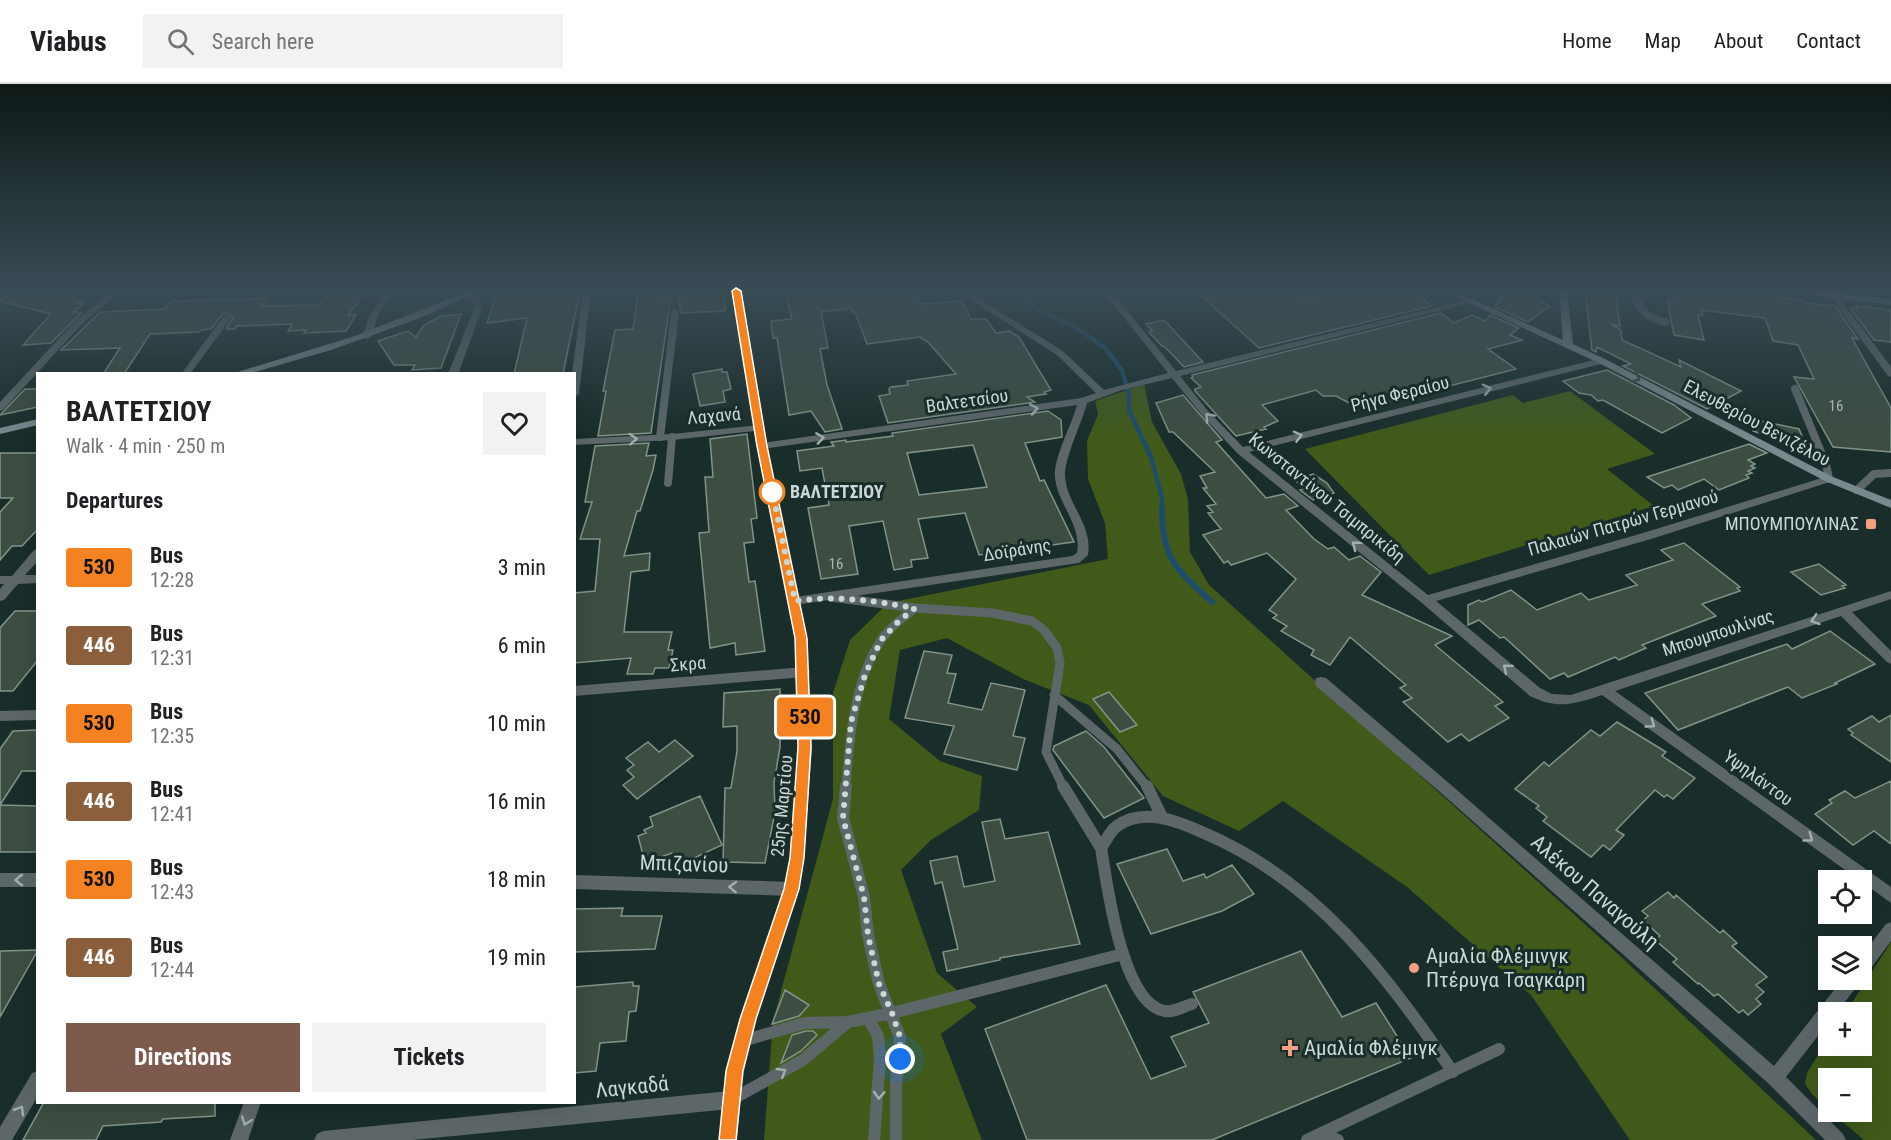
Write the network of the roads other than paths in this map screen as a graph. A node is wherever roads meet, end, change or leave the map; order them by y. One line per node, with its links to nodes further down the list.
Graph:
1 (62, 340): 25 (street)
2 (210, 340): 16 (street)
3 (356, 340): 17 (street)
4 (466, 340): 18 (street)
5 (581, 340): 21 (street)
6 (673, 340): 29 (lane, Λαχανά)
7 (745, 340): 27 (street, 25ης Μαρτίου)
8 (1040, 340): 23 (street)
9 (1146, 340): 20 (street, Κωνσταντίνου Τσιμπρικίδη)
10 (1315, 340): 20 (street, Βαλτετσίου)
11 (1557, 340): 14 (street, Ελευθερίου Βενιζέλου)
12 (1568, 340): 14 (street)
13 (1866, 340): 19 (street)
14 (1568, 345): 15 (street, Ελευθερίου Βενιζέλου)
15 (1602, 361): 32 (street, Ρήγα Φεραίου, one-way to 15); 34 (street, Ελευθερίου Βενιζέλου, one-way to 34)
16 (186, 372)
17 (243, 372)
18 (454, 372)
19 (1891, 374)
20 (1173, 375): 23 (street, Βαλτετσίου); 32 (street, Κωνσταντίνου Τσιμπρικίδη, one-way to 20)
21 (576, 378)
22 (1795, 388): 34 (lane)
23 (1103, 394): 24 (street, Βαλτετσίου)
24 (1083, 401): 31 (street, Βαλτετσίου, one-way to 24); 44 (street, Δοϊράνης)
25 (0, 408)
26 (36, 422): 28 (street)
27 (760, 428): 29 (street, Λαχανά); 31 (street, 25ης Μαρτίου)
28 (0, 431)
29 (666, 437): 30 (street, Λαχανά, one-way to 29); 35 (lane, Λαχανά)
30 (576, 442)
31 (762, 446): 46 (street, 25ης Μαρτίου)
32 (1241, 450): 45 (street, Κωνσταντίνου Τσιμπρικίδη, one-way to 32)
33 (1891, 473): 36 (lane)
34 (1829, 479): 36 (street, Ελευθερίου Βενιζέλου); 45 (street, Παλαιών Πατρών Γερμανού)
35 (668, 483)
36 (1857, 490): 37 (street, Ελευθερίου Βενιζέλου)
37 (1891, 504)
38 (36, 555): 39 (street)
39 (15, 579): 40 (street); 41 (street); 43 (street)
40 (36, 579)
41 (0, 580)
42 (1891, 595): 48 (street, Μπουμπουλίνας)
43 (0, 597)
44 (825, 597): 46 (street, Δοϊράνης); 47 (lane)
45 (1426, 600): 55 (street, Κωνσταντίνου Τσιμπρικίδη, one-way to 45)
46 (795, 601): 50 (street, 25ης Μαρτίου)
47 (915, 608): 54 (lane); 70 (lane)
48 (1843, 611): 49 (street); 52 (street, Μπουμπουλίνας, one-way to 52)
49 (1891, 659)
50 (804, 672): 53 (street, Σκρα); 63 (street, 25ης Μαρτίου)
51 (1321, 682): 76 (street, Αλέκου Παναγούλη)
52 (1604, 690): 55 (street, Μπουμπουλίνας); 64 (street, Υψηλάντου, one-way to 64)
53 (576, 691)
54 (1054, 695): 58 (lane); 59 (lane)
55 (1555, 700)
56 (36, 715): 57 (street)
57 (1, 717)
58 (1162, 817): 59 (lane); 75 (lane)
59 (1101, 848): 66 (lane)
60 (0, 880): 61 (street, one-way to 60)
61 (36, 880)
62 (576, 882): 63 (street, Μπιζανίου, one-way to 62)
63 (792, 889): 73 (street, 25ης Μαρτίου)
64 (1891, 896)
65 (1891, 929): 67 (street)
66 (1123, 954): 69 (lane); 70 (lane)
67 (1872, 954)
68 (1844, 990): 76 (street)
69 (1192, 1004)
70 (892, 1013): 71 (lane); 86 (lane)
71 (868, 1018): 72 (lane); 85 (lane, one-way to 85)
72 (848, 1022): 73 (lane); 78 (lane, one-way to 72)
73 (742, 1041): 78 (street, 25ης Μαρτίου)
74 (1499, 1049): 75 (lane)
75 (1453, 1072): 80 (lane)
76 (1775, 1078): 89 (street, Αλέκου Παναγούλη)
77 (36, 1082): 81 (street, one-way to 77)
78 (730, 1100): 83 (street, Λαγκαδά); 84 (street, 25ης Μαρτίου)
79 (252, 1104): 82 (street, one-way to 82)
80 (1323, 1134): 87 (lane); 88 (lane)
81 (2, 1140)
82 (239, 1140)
83 (323, 1140)
84 (728, 1140)
85 (874, 1140)
86 (896, 1140)
87 (1307, 1140)
88 (1338, 1140)
89 (1837, 1140)

